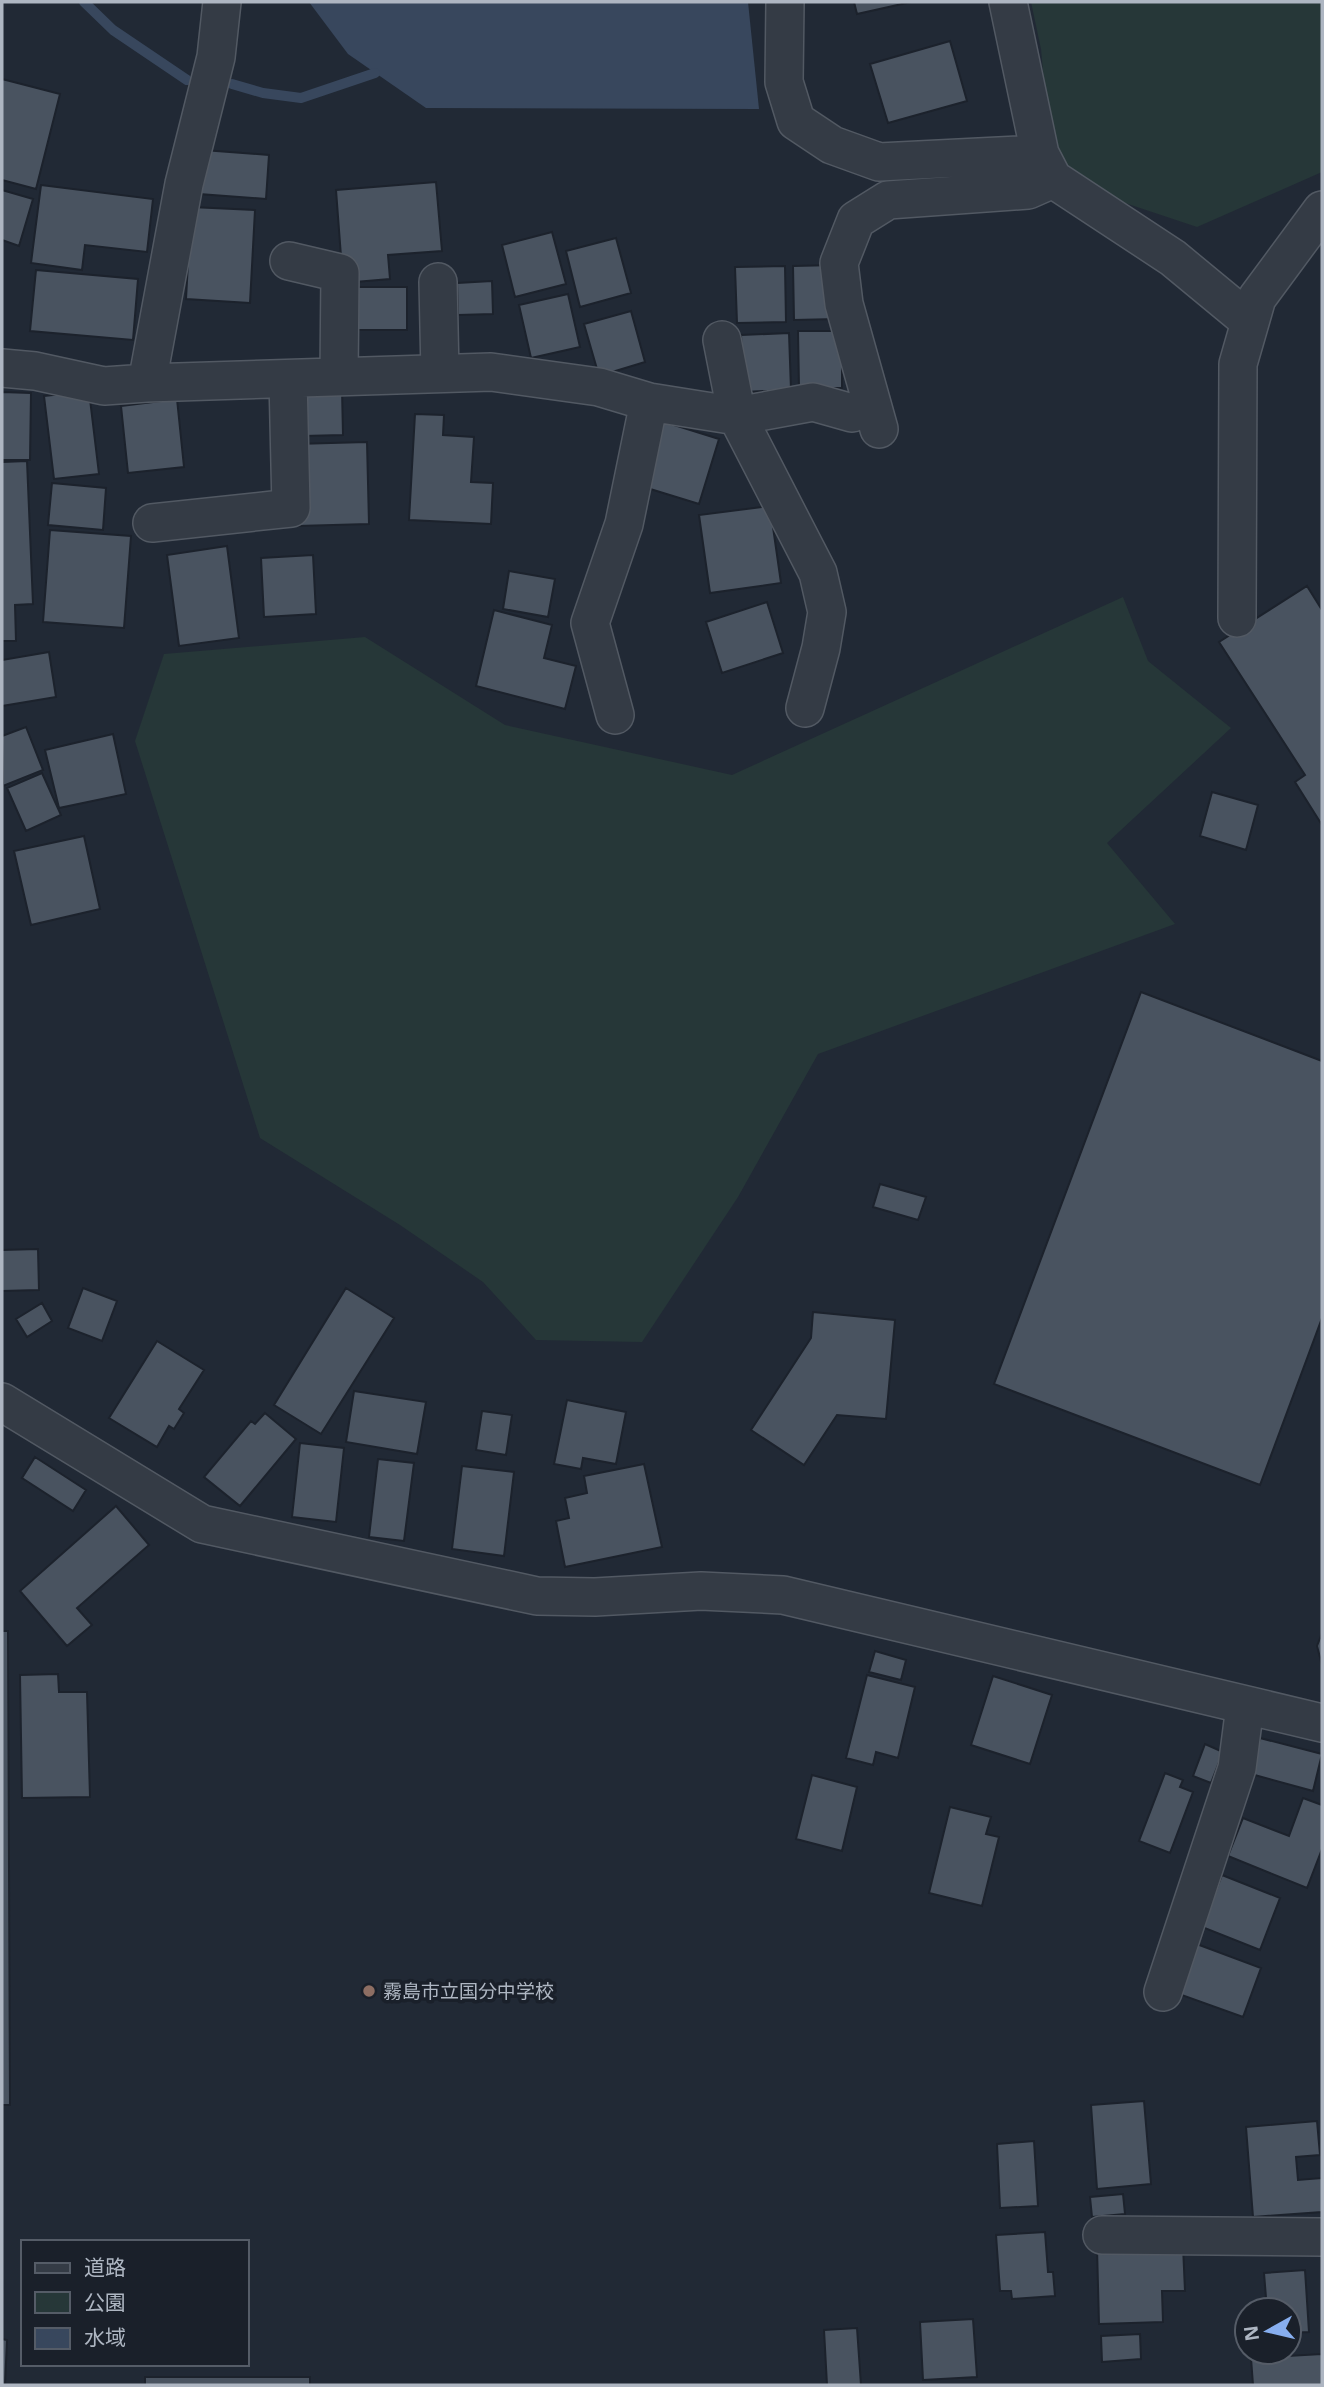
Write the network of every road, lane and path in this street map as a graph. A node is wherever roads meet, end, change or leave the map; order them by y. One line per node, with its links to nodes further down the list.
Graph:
1 (222, 2): 14 (street)
2 (785, 2): 4 (street)
3 (1009, 2): 4 (street)
4 (1046, 167): 8 (street); 16 (street)
5 (1322, 210): 8 (street)
6 (289, 261): 12 (street)
7 (438, 282): 11 (street)
8 (1248, 320): 18 (street)
9 (722, 340): 16 (street)
10 (2, 368): 14 (street)
11 (440, 373): 12 (street); 15 (street)
12 (339, 376): 13 (street)
13 (288, 379): 14 (street); 17 (street)
14 (147, 383)
15 (649, 402): 16 (street); 20 (street)
16 (737, 416): 19 (street)
17 (152, 523)
18 (1237, 618)
19 (805, 708)
20 (615, 715)
21 (2, 1402): 22 (street)
22 (1245, 1706): 23 (street); 24 (street)
23 (1322, 1723)
24 (1163, 1992)
25 (1102, 2235): 26 (street)
26 (1322, 2237)

